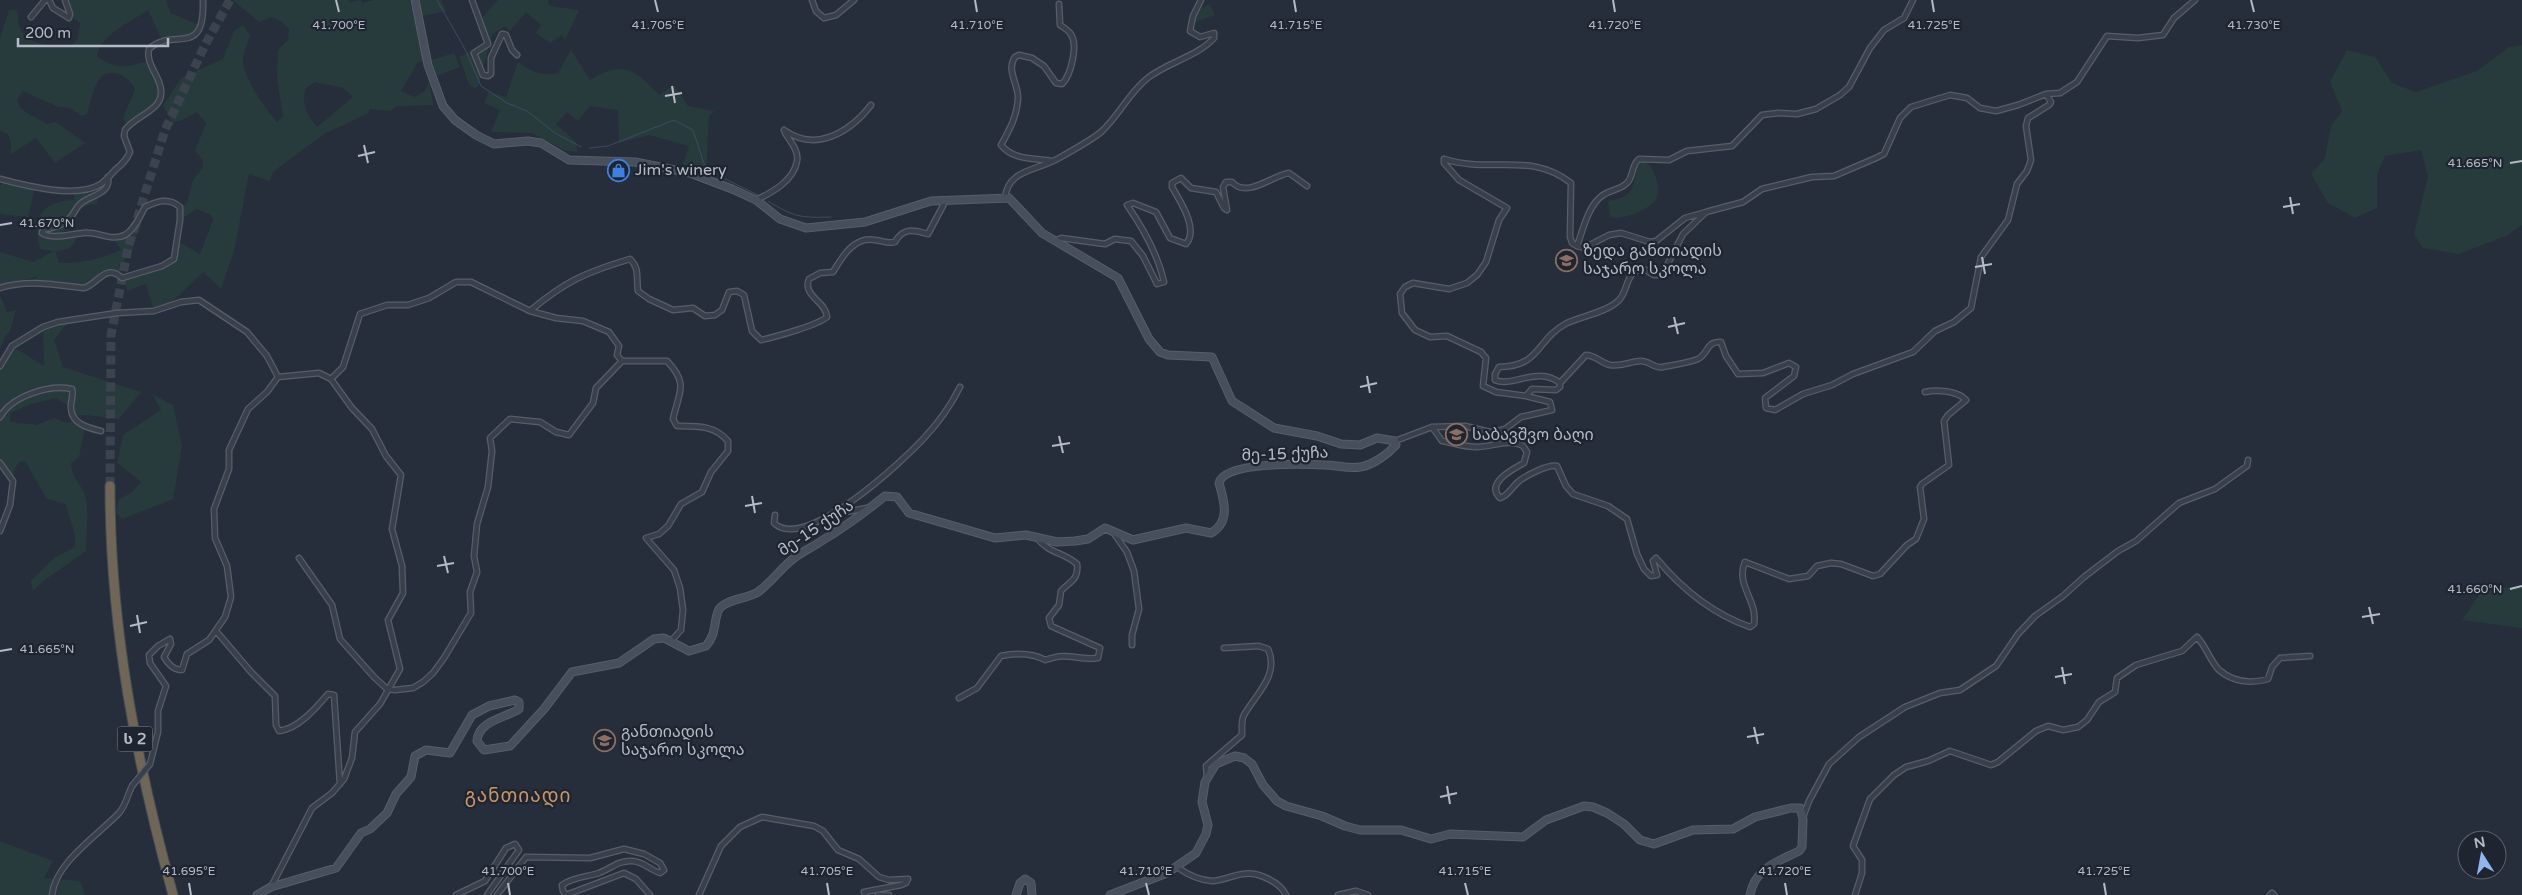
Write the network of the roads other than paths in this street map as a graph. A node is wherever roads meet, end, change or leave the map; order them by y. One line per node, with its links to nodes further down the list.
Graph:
1 (47, 0): 2 (street); 12 (street)
2 (65, 0)
3 (204, 0): 17 (street)
4 (415, 0): 21 (street)
5 (472, 0): 13 (street)
6 (812, 0): 7 (street)
7 (854, 0)
8 (1201, 0): 16 (street)
9 (1913, 0): 25 (street)
10 (2195, 0): 14 (street)
11 (1059, 4): 16 (street)
12 (31, 17)
13 (517, 55)
14 (2046, 94): 23 (street); 32 (street)
15 (871, 105): 21 (street)
16 (1053, 161): 20 (street)
17 (108, 177): 18 (street); 26 (street)
18 (0, 179)
19 (1307, 186): 24 (street)
20 (1005, 198): 22 (street); 24 (street)
21 (756, 200): 22 (street)
22 (946, 200): 27 (street)
23 (1706, 212): 25 (street); 32 (street)
24 (1055, 242): 39 (street)
25 (1576, 246): 35 (street)
26 (0, 288)
27 (530, 311): 28 (street); 31 (street)
28 (622, 361): 51 (street); 55 (street)
29 (0, 366): 30 (street)
30 (278, 377): 31 (street); 50 (street)
31 (331, 379): 55 (street)
32 (1560, 383): 35 (street)
33 (960, 387): 45 (street)
34 (1925, 392): 37 (street)
35 (1526, 396): 37 (street)
36 (0, 417): 38 (street)
37 (1432, 427): 39 (street)
38 (101, 431)
39 (1395, 440): 46 (street, მე-15 ქუჩა)
40 (2248, 460): 59 (street)
41 (0, 463): 47 (street)
42 (110, 486): 63 (highway, ს 2)
43 (871, 507): 45 (street); 48 (street, მე-15 ქუჩა); 51 (street, მე-15 ქუჩა)
44 (775, 515): 45 (street)
45 (833, 515)
46 (1111, 529): 48 (street, მე-15 ქუჩა); 52 (street)
47 (0, 530)
48 (1036, 537): 56 (street)
49 (299, 558): 55 (street)
50 (216, 631): 58 (street); 62 (street, bridge)
51 (671, 641): 61 (street, მე-15 ქუჩა)
52 (1132, 645)
53 (1224, 648): 57 (street)
54 (2310, 656): 80 (street)
55 (387, 689): 58 (street)
56 (959, 698)
57 (1208, 776): 59 (street); 60 (street)
58 (340, 784): 61 (street)
59 (1803, 819): 79 (street)
60 (1176, 867): 75 (street); 76 (street)
61 (271, 887): 64 (street, მე-15 ქუჩა)
62 (52, 895)
63 (173, 895)
64 (257, 895)
65 (456, 895): 66 (street)
66 (487, 895)
67 (497, 895): 68 (street)
68 (650, 895)
69 (699, 895): 70 (street)
70 (865, 895)
71 (878, 895): 72 (street)
72 (889, 895)
73 (1016, 895): 74 (street)
74 (1032, 895)
75 (1110, 895)
76 (1286, 895)
77 (1338, 895): 78 (street)
78 (1368, 895)
79 (1750, 895)
80 (1855, 895)
81 (2270, 895): 82 (street)
82 (2274, 895)

